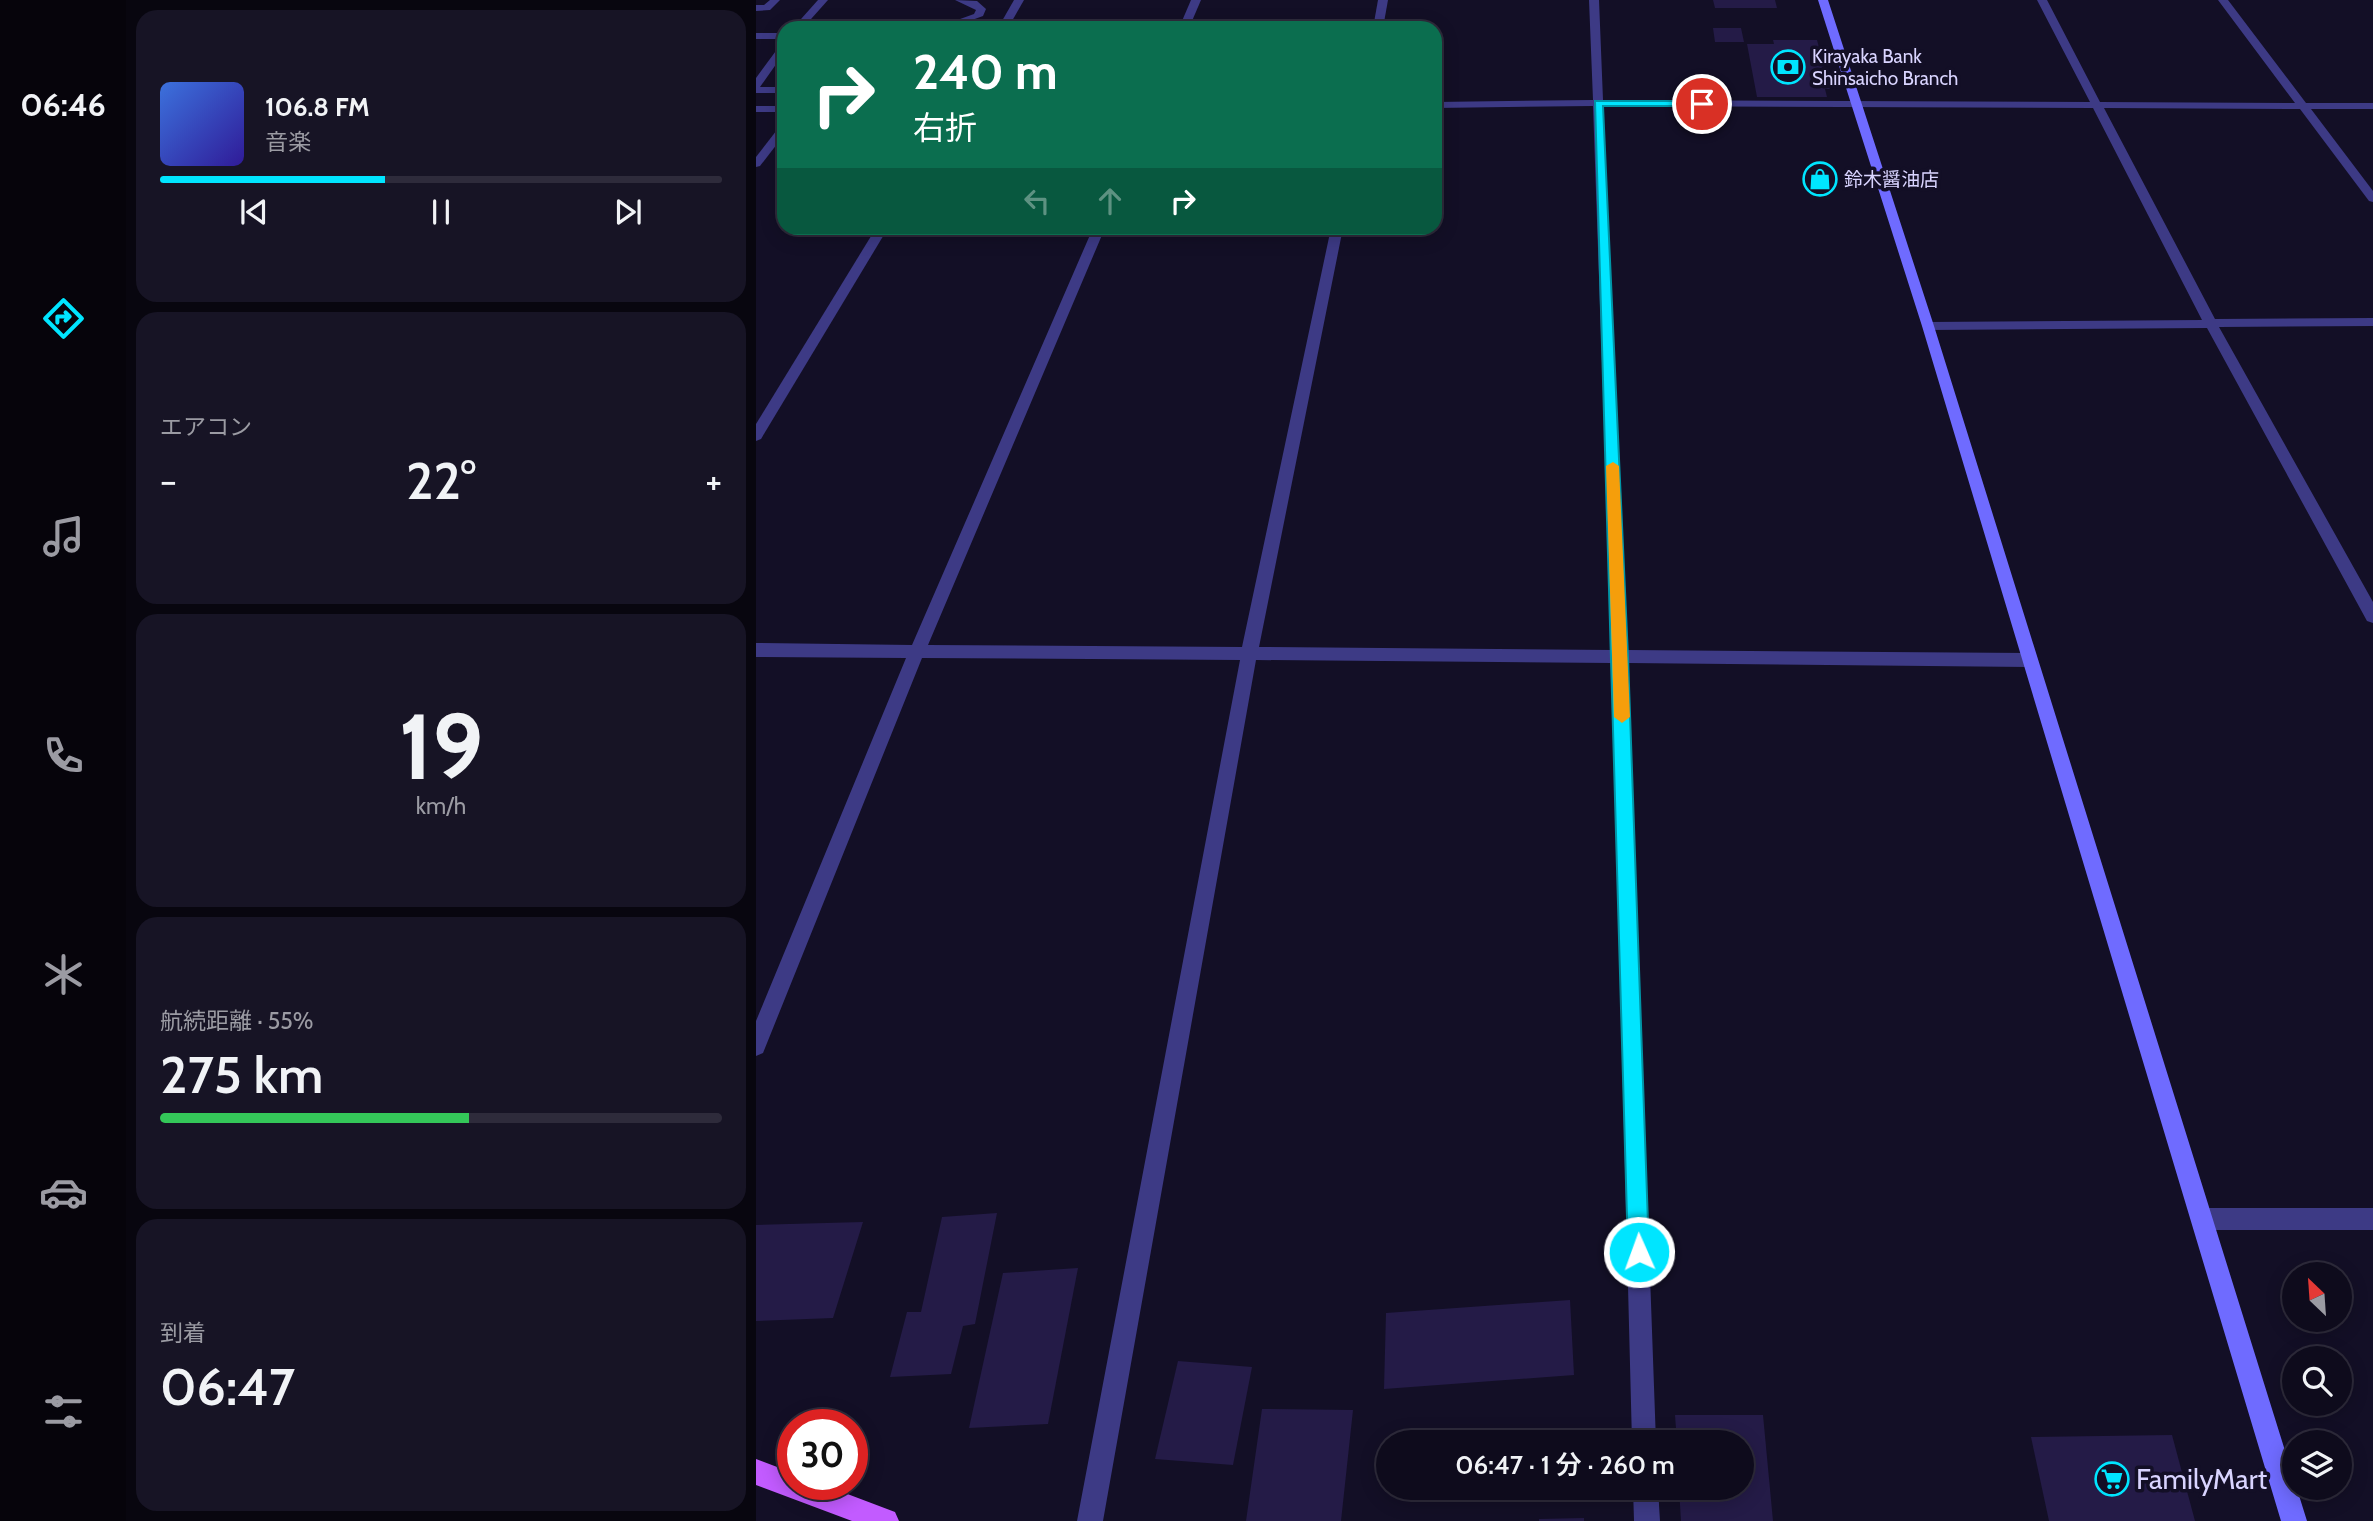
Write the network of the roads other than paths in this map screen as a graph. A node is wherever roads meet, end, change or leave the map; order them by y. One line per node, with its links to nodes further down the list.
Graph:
1 (775, 0): 11 (street)
2 (823, 0): 12 (street)
3 (960, 0): 13 (street)
4 (1019, 0): 14 (street)
5 (1196, 0): 15 (street)
6 (1384, 0): 16 (street)
7 (1594, 0): 22 (street)
8 (1823, 0): 25 (street)
9 (2042, 0): 23 (street)
10 (2223, 0): 26 (street)
11 (756, 8)
12 (804, 21)
13 (962, 21)
14 (1007, 21)
15 (1187, 21)
16 (1380, 21)
17 (756, 36): 18 (street)
18 (777, 36)
19 (777, 56): 20 (street)
20 (756, 87): 21 (street)
21 (777, 89)
22 (1598, 103): 24 (street); 25 (street); 44 (street)
23 (2096, 104): 25 (street); 26 (street); 37 (street)
24 (1442, 105)
25 (1857, 105): 38 (street)
26 (2303, 106): 27 (street); 32 (street)
27 (2373, 106)
28 (756, 109): 29 (street)
29 (777, 109)
30 (777, 137): 31 (street)
31 (756, 164)
32 (2373, 199)
33 (878, 235): 39 (street)
34 (1096, 235): 42 (street)
35 (1336, 235): 43 (street)
36 (2373, 321): 37 (street)
37 (2211, 324): 38 (street); 40 (street)
38 (1928, 326): 45 (street)
39 (756, 436)
40 (2373, 617)
41 (756, 650): 42 (street)
42 (917, 651): 43 (street); 46 (street)
43 (1249, 654): 44 (street); 53 (street)
44 (1620, 657): 45 (street); 49 (street)
45 (2028, 660): 47 (street)
46 (756, 1046)
47 (2202, 1219): 48 (street); 55 (street)
48 (2373, 1219)
49 (1644, 1430)
50 (756, 1472): 52 (main road)
51 (1646, 1500): 54 (street)
52 (886, 1521)
53 (1090, 1521)
54 (1647, 1521)
55 (2294, 1521)

